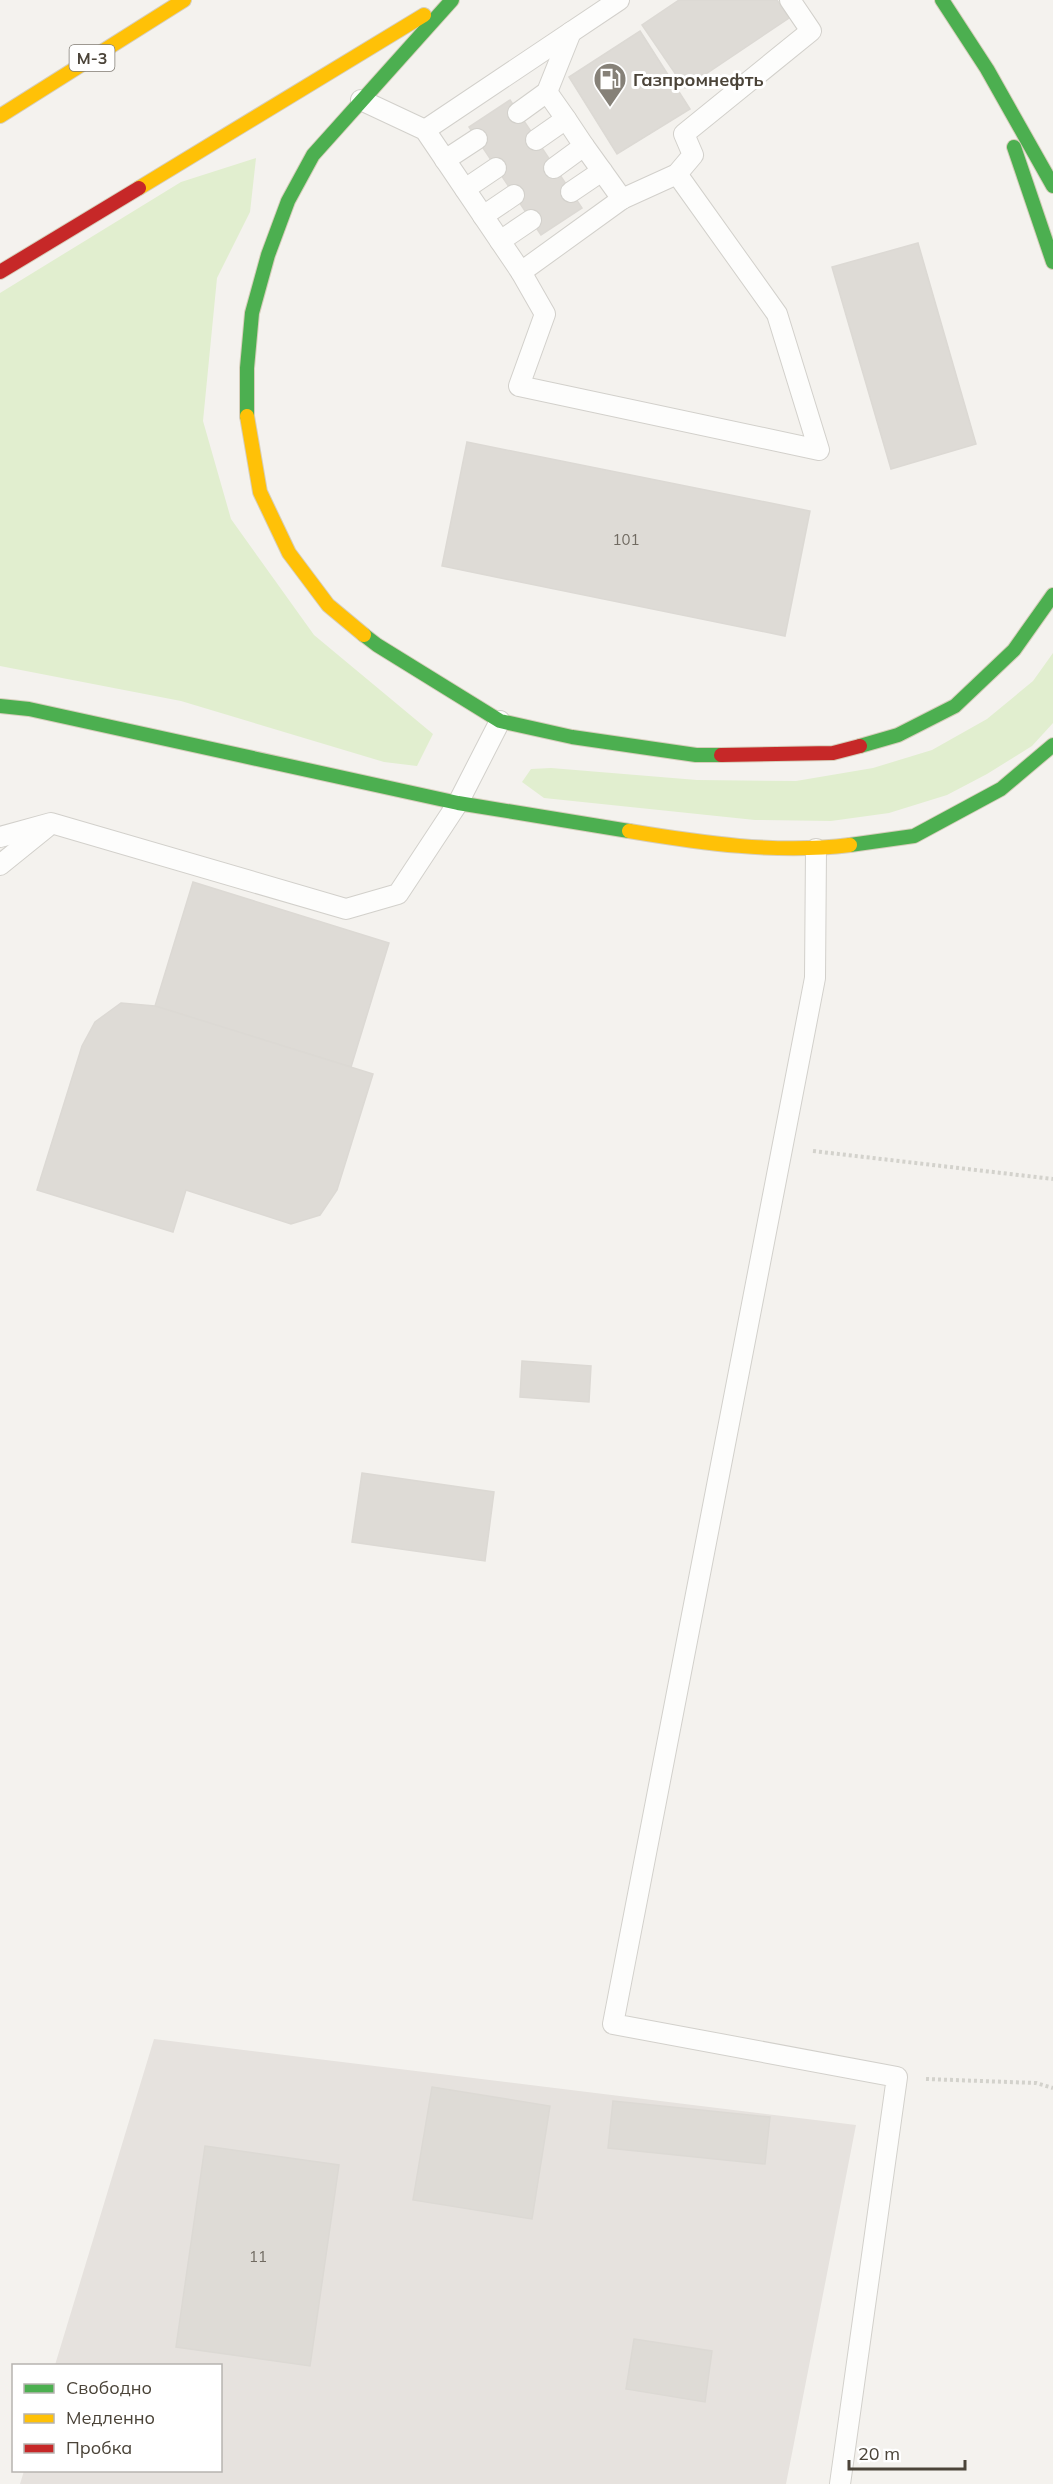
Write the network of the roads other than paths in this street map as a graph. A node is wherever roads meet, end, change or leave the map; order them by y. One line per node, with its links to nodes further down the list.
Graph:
1 (184, 0): 11 (main road, М-3)
2 (450, 0): 9 (main road); 31 (main road)
3 (790, 0): 21 (lane)
4 (942, 0): 7 (main road)
5 (606, 4): 6 (lane)
6 (571, 32): 8 (lane); 13 (lane)
7 (987, 69): 22 (main road); 30 (main road)
8 (547, 92): 10 (lane); 12 (lane)
9 (361, 100): 13 (lane); 35 (main road)
10 (518, 113)
11 (0, 116)
12 (566, 119): 15 (lane); 16 (lane)
13 (425, 130): 17 (lane)
14 (477, 139): 17 (lane)
15 (536, 140)
16 (584, 146): 19 (lane); 20 (lane)
17 (445, 160): 23 (lane)
18 (496, 168): 23 (lane)
19 (554, 168)
20 (602, 171): 24 (lane); 26 (lane)
21 (677, 174): 26 (lane); 32 (lane)
22 (1053, 186)
23 (465, 189): 27 (lane)
24 (571, 192)
25 (514, 195): 27 (lane)
26 (622, 200): 32 (lane)
27 (483, 216): 29 (lane)
28 (531, 220): 29 (lane)
29 (501, 241): 32 (lane)
30 (1053, 262)
31 (0, 272)
32 (521, 272)
33 (1053, 595): 35 (main road)
34 (0, 706): 37 (main road)
35 (500, 721): 37 (lane)
36 (1053, 745): 40 (main road)
37 (458, 803): 38 (lane); 40 (main road)
38 (51, 823): 39 (lane); 41 (lane)
39 (0, 837)
40 (816, 849): 42 (lane)
41 (0, 865)
42 (840, 2484)

